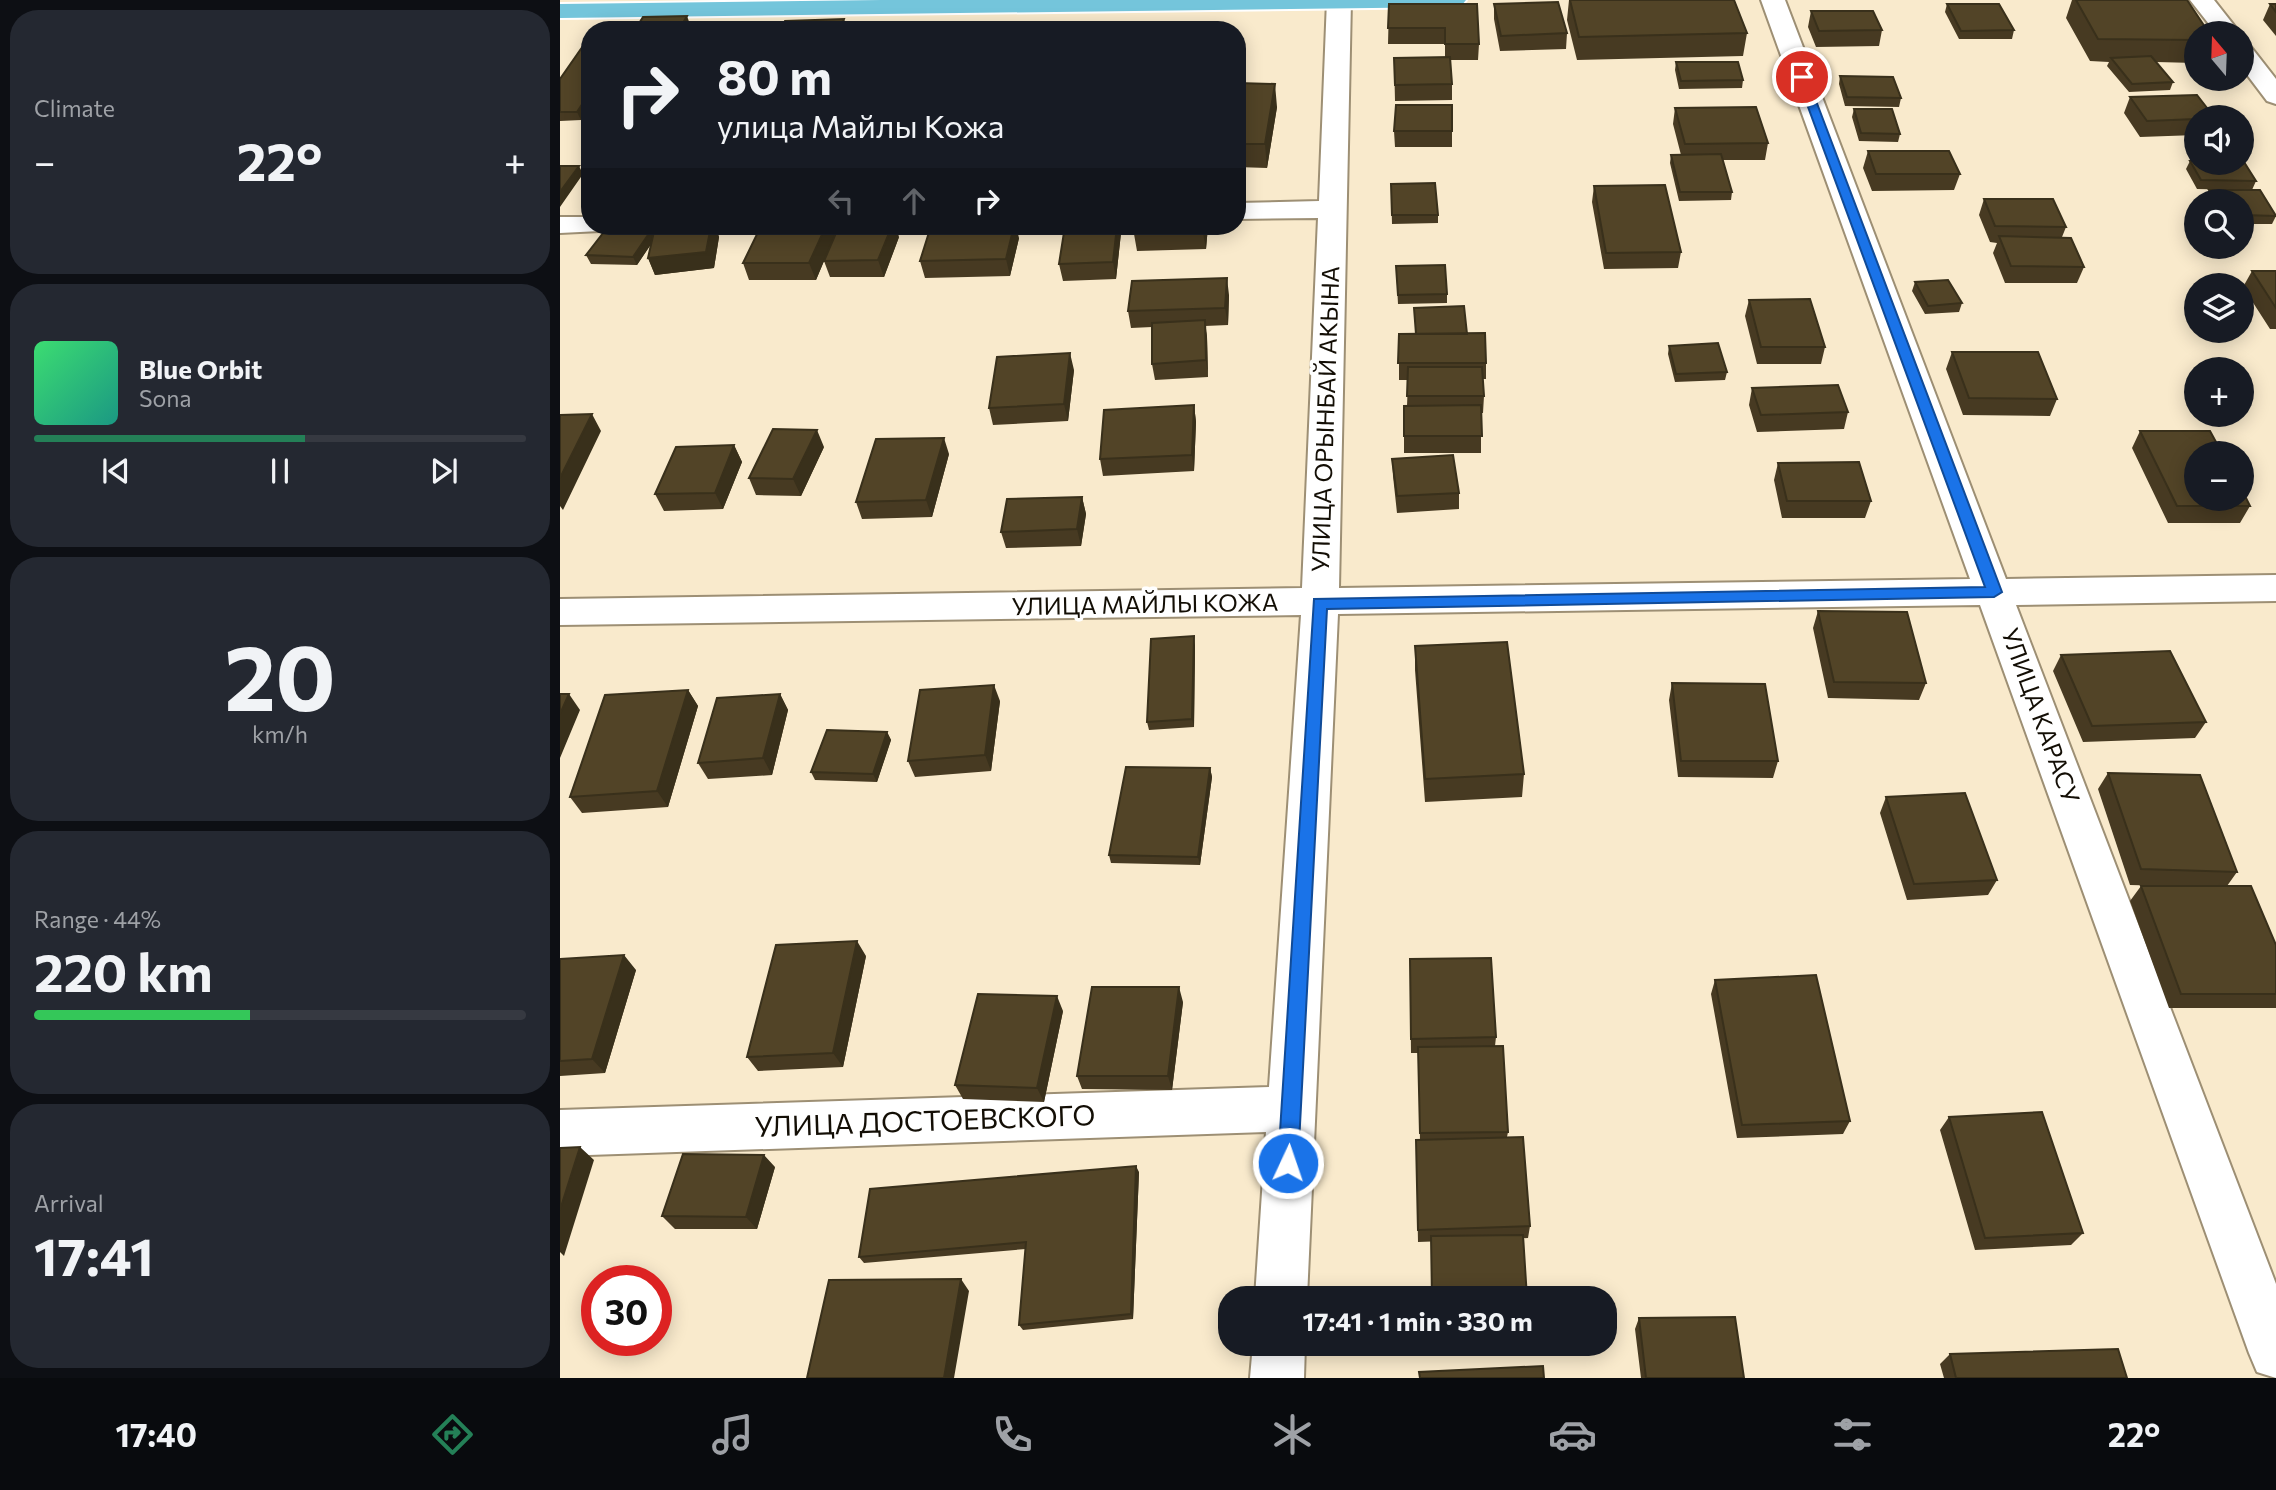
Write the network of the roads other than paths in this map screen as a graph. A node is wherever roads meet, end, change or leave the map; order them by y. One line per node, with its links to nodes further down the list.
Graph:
1 (1454, 0): 4 (main road)
2 (1773, 0): 14 (street, УЛИЦА КАРАСУ)
3 (2202, 0): 6 (street)
4 (1339, 1): 5 (main road); 9 (street, УЛИЦА ОРЫНБАЙ АКЫНА)
5 (560, 11)
6 (2219, 21)
7 (2254, 68): 8 (street)
8 (2276, 96)
9 (1332, 209): 10 (street); 15 (street, УЛИЦА ОРЫНБАЙ АКЫНА)
10 (1246, 211)
11 (560, 225): 12 (street)
12 (581, 225)
13 (2276, 588): 14 (street, УЛИЦА МАЙЛЫ КОЖА)
14 (1994, 592): 15 (street, УЛИЦА МАЙЛЫ КОЖА); 20 (street, УЛИЦА КАРАСУ)
15 (1320, 603): 16 (street, УЛИЦА МАЙЛЫ КОЖА); 17 (street, УЛИЦА ОРЫНБАЙ АКЫНА)
16 (560, 612)
17 (1290, 1109): 18 (street, УЛИЦА ДОСТОЕВСКОГО); 19 (street, УЛИЦА ОРЫНБАЙ АКЫНА)
18 (560, 1133)
19 (1282, 1286)
20 (2276, 1353)
21 (1278, 1356): 22 (street)
22 (1277, 1378)

